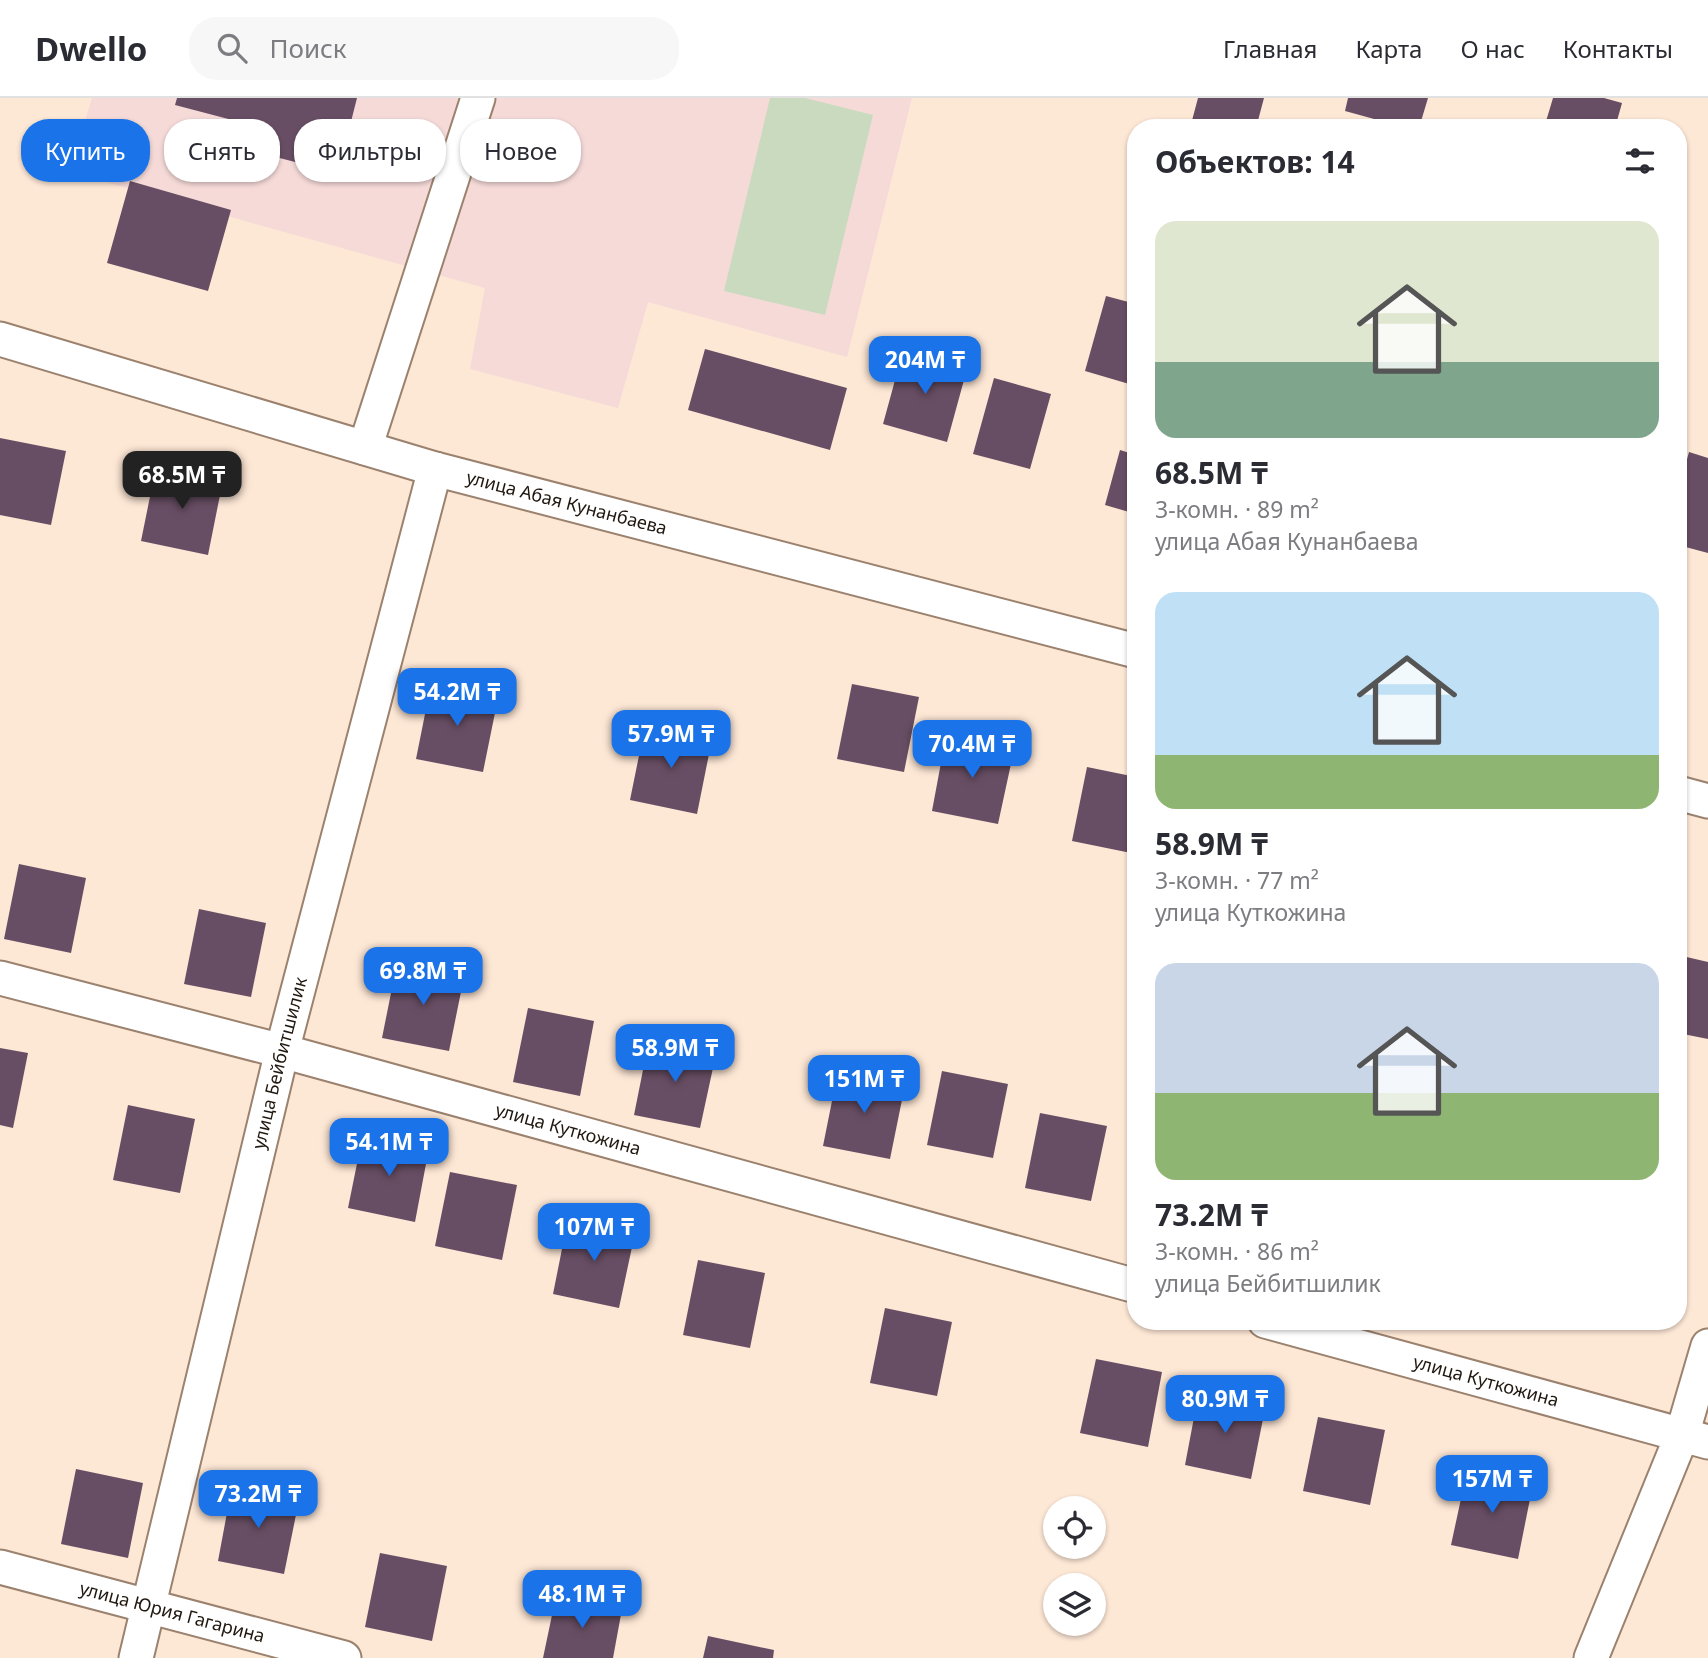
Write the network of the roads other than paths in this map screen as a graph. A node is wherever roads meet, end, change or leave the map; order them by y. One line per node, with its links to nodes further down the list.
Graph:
1 (478, 98): 3 (street)
2 (0, 339): 3 (street, улица Абая Кунанбаева)
3 (365, 448): 4 (street, улица Абая Кунанбаева)
4 (435, 469): 5 (street, улица Абая Кунанбаева); 9 (street, улица Бейбитшилик)
5 (1127, 649)
6 (1687, 795): 7 (street)
7 (1708, 801)
8 (0, 978): 9 (street, улица Куткожина)
9 (282, 1051): 10 (street, улица Куткожина); 15 (street, улица Бейбитшилик)
10 (1127, 1284)
11 (1298, 1330): 13 (street, улица Куткожина)
12 (1708, 1346): 13 (street)
13 (1695, 1439): 18 (street)
14 (0, 1567): 15 (street, улица Юрия Гагарина)
15 (150, 1605): 16 (street, улица Бейбитшилик); 17 (street, улица Юрия Гагарина)
16 (136, 1658)
17 (344, 1658)
18 (1591, 1658)

